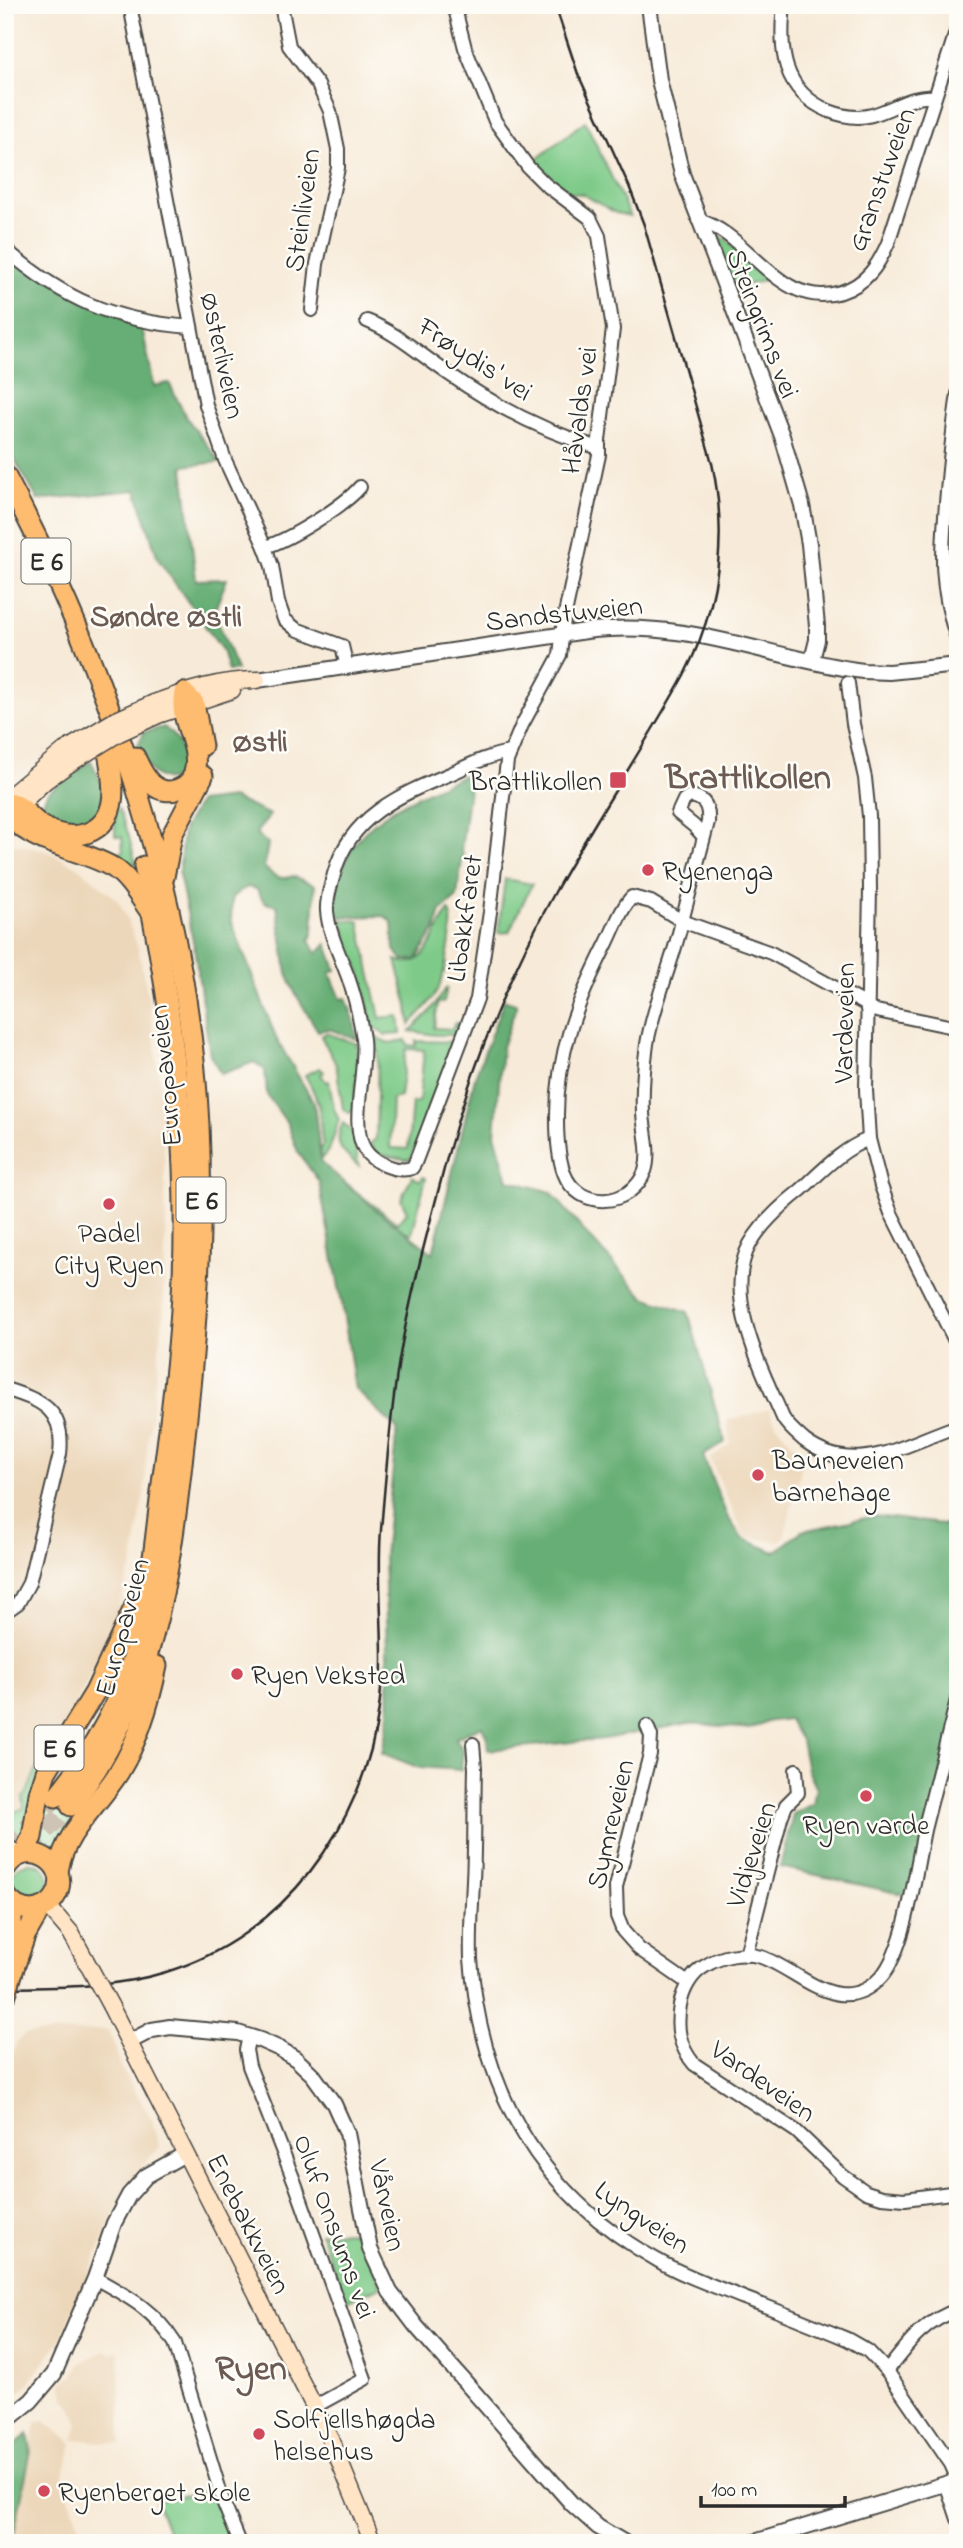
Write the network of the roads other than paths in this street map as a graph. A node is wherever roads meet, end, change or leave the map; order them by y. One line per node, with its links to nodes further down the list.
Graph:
1 (130, 5): 12 (street, Østerliveien)
2 (281, 5): 10 (street, Steinliveien)
3 (454, 5): 14 (street, Håvalds vei)
4 (649, 5): 8 (street, Steingrims vei)
5 (784, 5): 7 (street)
6 (958, 26): 7 (street, Granstuveien)
7 (934, 97): 8 (street, Granstuveien)
8 (698, 220): 21 (street, Steingrims vei)
9 (5, 249): 12 (street)
10 (312, 310)
11 (367, 321): 14 (street, Frøydis' vei)
12 (191, 327): 18 (street, Østerliveien)
13 (958, 394): 20 (street)
14 (599, 448): 19 (street, Håvalds vei)
15 (5, 475): 27 (highway, Europaveien / E 6)
16 (360, 487): 18 (street)
17 (5, 504): 28 (highway, Europaveien / E 6)
18 (265, 547): 23 (street, Østerliveien)
19 (563, 634): 21 (street, Sandstuveien); 23 (street, Sandstuveien); 29 (street, Libakkfaret)
20 (958, 642)
21 (812, 660): 22 (street, Sandstuveien)
22 (958, 665)
23 (347, 667): 24 (street, Sandstuveien)
24 (257, 680): 26 (main road, Sandstuveien)
25 (848, 683): 37 (street, Vardeveien)
26 (187, 701): 30 (highway); 31 (main road, Sandstuveien, bridge); 33 (highway, E 6)
27 (110, 714): 30 (highway, E 6); 34 (highway, Europaveien / E 6)
28 (105, 736): 31 (highway, E 6); 35 (highway, Europaveien / E 6)
29 (509, 752): 29 (street, Libakkfaret)
30 (143, 774): 33 (highway, E 6)
31 (8, 808): 35 (highway, E 6)
32 (704, 837): 36 (street)
33 (167, 858): 34 (highway, E 6)
34 (162, 888): 44 (highway, Europaveien / E 6)
35 (153, 915): 43 (highway, Europaveien / E 6)
36 (682, 921): 36 (street); 37 (street)
37 (867, 1007): 38 (street); 39 (street, Vardeveien)
38 (958, 1028)
39 (869, 1139): 40 (street, Vardeveien); 42 (street)
40 (958, 1347)
41 (5, 1389): 45 (street)
42 (958, 1426)
43 (149, 1574): 44 (highway, Europaveien / E 6); 50 (highway, E 6)
44 (164, 1588): 51 (highway, E 6)
45 (5, 1612)
46 (958, 1696): 55 (street)
47 (647, 1726): 57 (street, Symreveien)
48 (473, 1744): 65 (street, Lyngveien)
49 (796, 1770): 55 (street, Vidjeveien)
50 (13, 1856): 51 (highway, E 6)
51 (58, 1878): 53 (highway, E 6); 54 (main road, Enebakkveien)
52 (8, 1899): 53 (highway, E 6); 56 (highway, E 6)
53 (44, 1906): 54 (main road, Enebakkveien); 56 (highway, E 6)
54 (71, 1933): 60 (main road, Enebakkveien, bridge)
55 (746, 1955): 57 (street)
56 (10, 1961): 58 (highway, E 6, bridge)
57 (688, 1983): 62 (street, Vardeveien)
58 (5, 1997)
59 (249, 2036): 60 (street, Vårveien); 66 (street, Oluf Onsums vei); 71 (street, Vårveien)
60 (130, 2042): 61 (main road, Enebakkveien)
61 (185, 2154): 63 (street); 66 (main road, Enebakkveien)
62 (958, 2192)
63 (95, 2278): 67 (street); 72 (street)
64 (958, 2310): 65 (street)
65 (887, 2371): 68 (street, Lyngveien)
66 (314, 2407): 73 (main road, Enebakkveien)
67 (5, 2422)
68 (954, 2481): 69 (street, Lyngveien); 70 (street)
69 (958, 2519)
70 (768, 2540): 74 (street)
71 (617, 2541)
72 (240, 2543)
73 (373, 2543)
74 (751, 2543)

